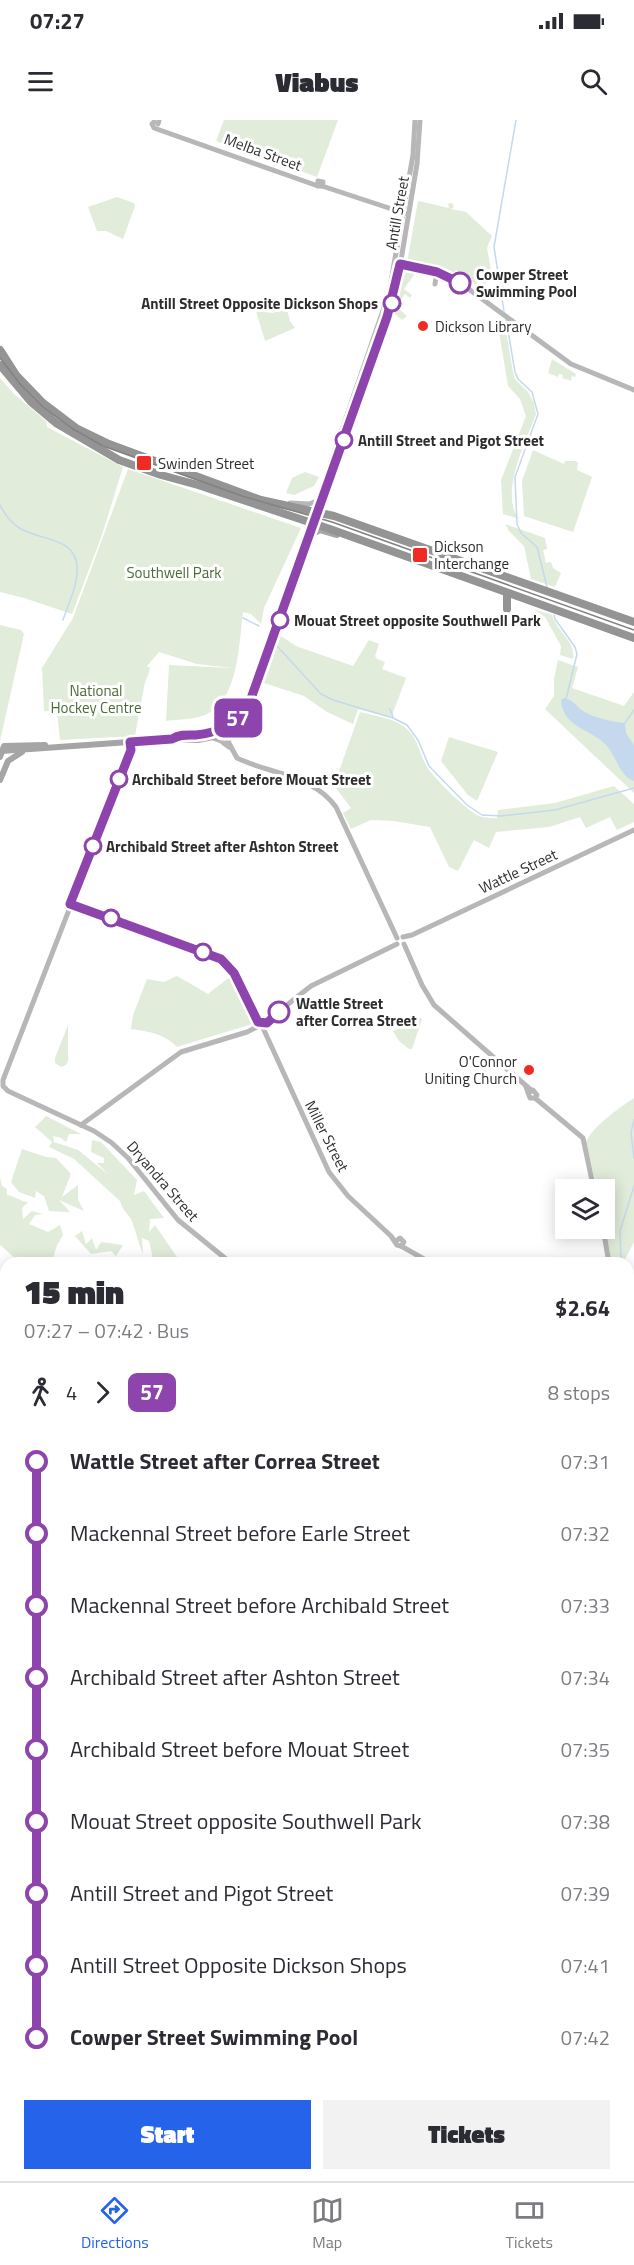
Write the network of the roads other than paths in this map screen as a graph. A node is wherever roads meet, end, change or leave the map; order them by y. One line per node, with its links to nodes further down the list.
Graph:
1 (415, 120): 4 (street, Antill Street)
2 (420, 120): 4 (street, Antill Street)
3 (157, 123): 4 (street, Melba Street)
4 (406, 215): 5 (street, Antill Street)
5 (398, 264): 6 (street); 11 (street, Antill Street); 12 (street, Antill Street)
6 (432, 270): 7 (street); 10 (street)
7 (435, 284)
8 (0, 350): 14 (highway)
9 (0, 365): 18 (highway)
10 (634, 390)
11 (338, 457): 12 (street); 13 (street, Antill Street)
12 (328, 465): 15 (street, Antill Street)
13 (325, 495): 16 (street, Antill Street); 17 (street)
14 (261, 500): 15 (street); 16 (highway)
15 (317, 501): 16 (street, Antill Street)
16 (316, 511): 17 (highway); 19 (highway)
17 (334, 516): 23 (highway)
18 (297, 519): 19 (highway); 22 (main road)
19 (312, 524): 20 (main road); 21 (highway); 22 (main road)
20 (310, 536): 21 (main road); 27 (main road)
21 (350, 537): 24 (highway)
22 (303, 543): 27 (main road)
23 (504, 576): 25 (highway); 26 (highway)
24 (507, 593): 26 (highway); 28 (highway)
25 (556, 595): 29 (highway); 30 (highway)
26 (531, 601): 29 (highway)
27 (285, 603): 32 (main road)
28 (507, 609)
29 (567, 614): 31 (highway)
30 (634, 622)
31 (634, 638)
32 (249, 704): 33 (main road); 34 (main road)
33 (246, 715): 34 (main road); 39 (street)
34 (223, 732): 35 (main road); 36 (main road); 39 (street)
35 (213, 738): 36 (main road); 39 (street)
36 (172, 739): 37 (main road)
37 (129, 742): 38 (main road); 45 (street)
38 (64, 746): 40 (main road); 41 (main road)
39 (229, 746): 46 (street)
40 (3, 750): 41 (main road); 42 (main road)
41 (28, 750): 43 (main road)
42 (0, 770)
43 (0, 780)
44 (634, 830): 46 (street, Wattle Street)
45 (70, 904): 47 (street, Miller Street); 48 (street, Dryandra Street)
46 (401, 942): 47 (street, Wattle Street); 49 (street)
47 (261, 1027): 48 (street, Wattle Street); 52 (street, Miller Street)
48 (81, 1125): 51 (street, Dryandra Street)
49 (592, 1179)
50 (605, 1239): 53 (street)
51 (224, 1257)
52 (421, 1257)
53 (608, 1257)

